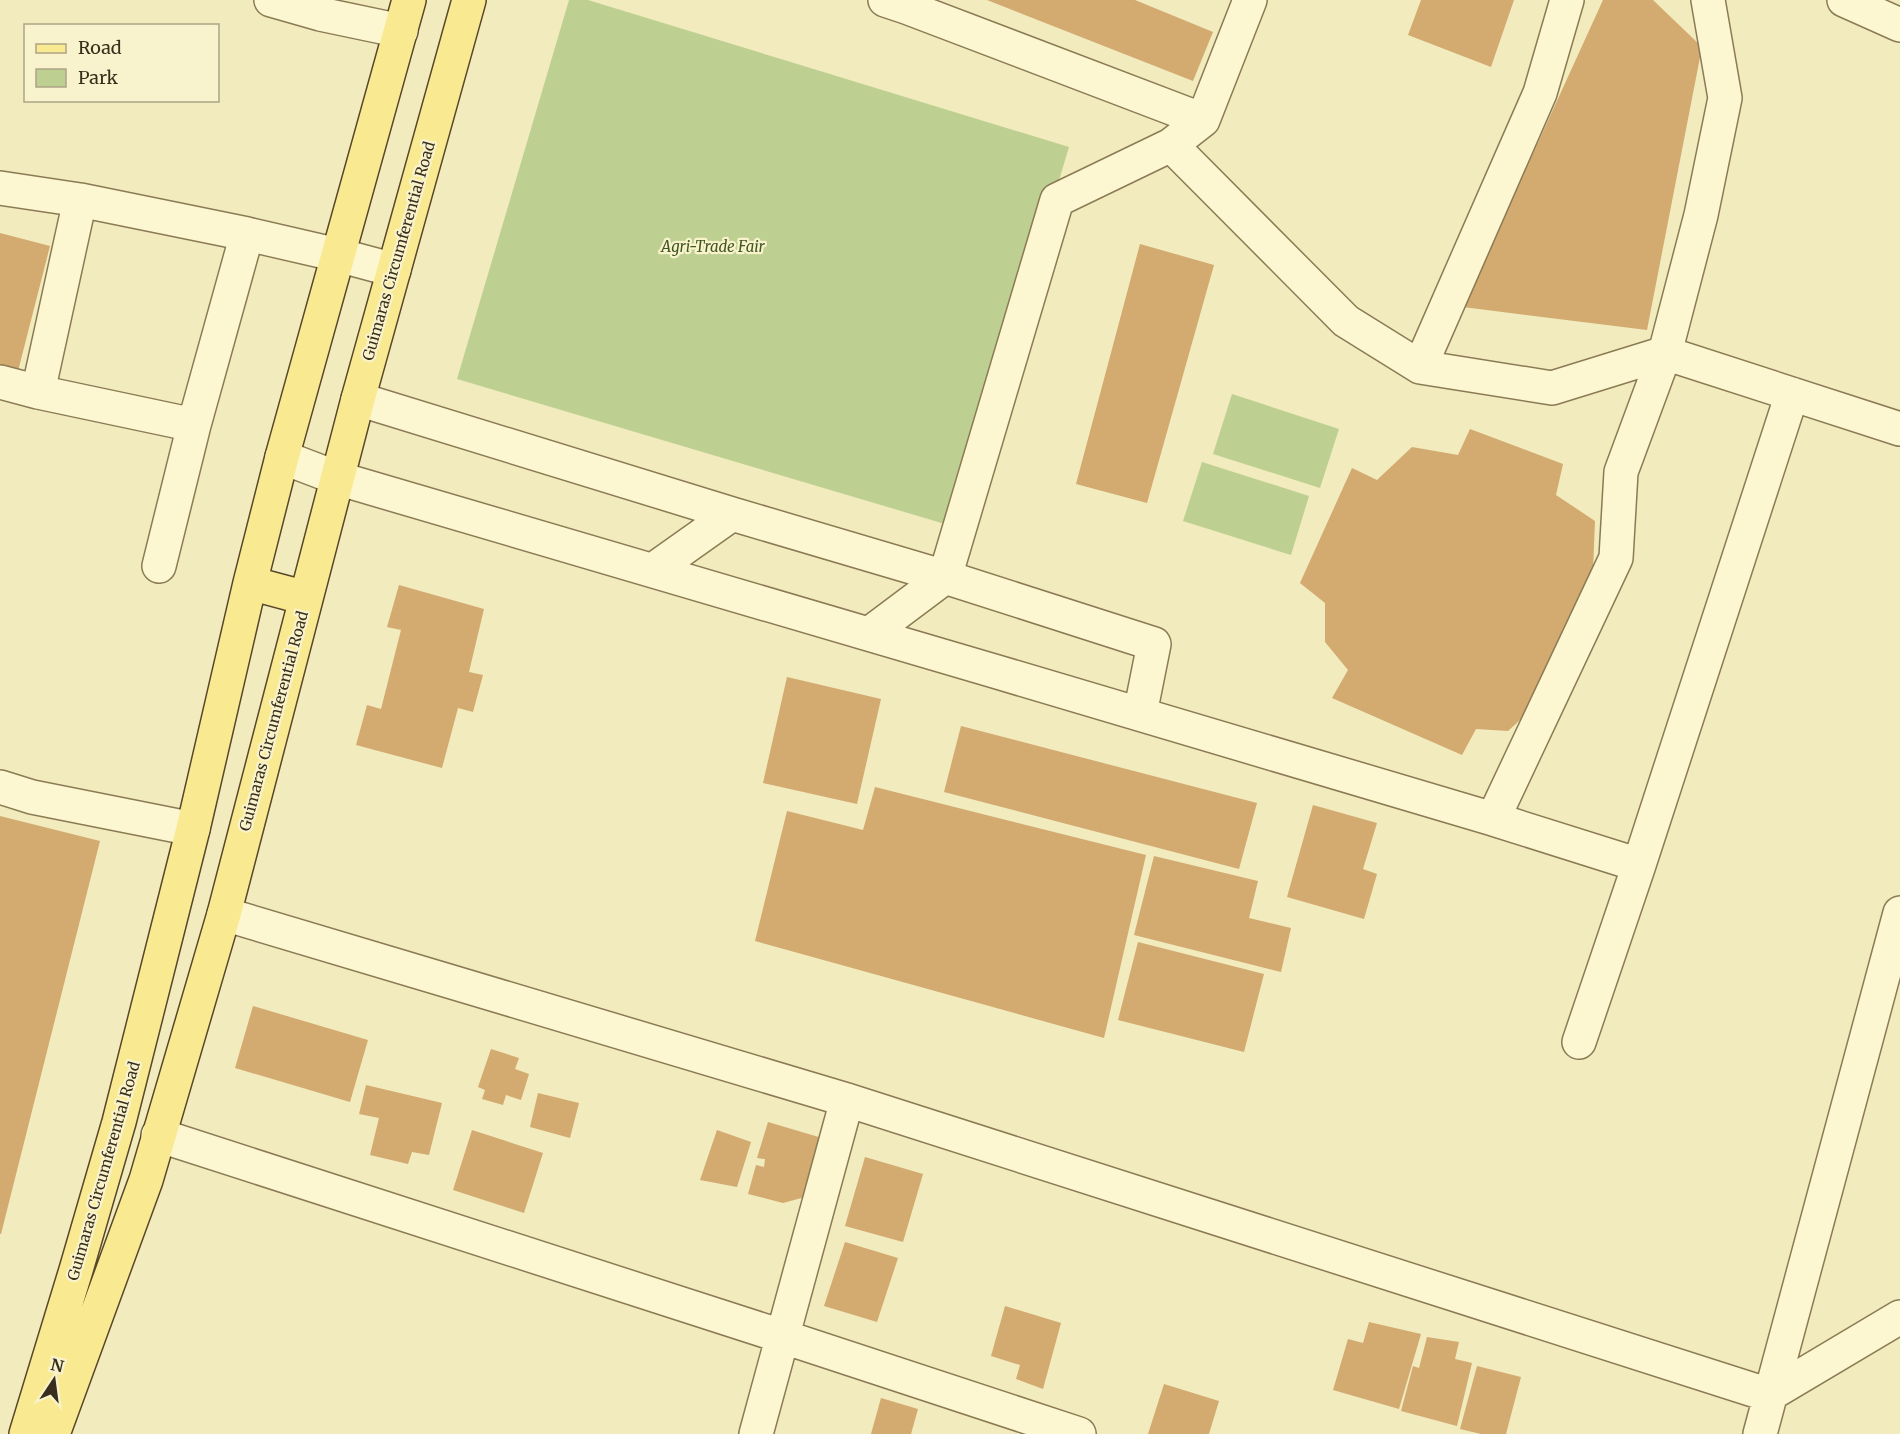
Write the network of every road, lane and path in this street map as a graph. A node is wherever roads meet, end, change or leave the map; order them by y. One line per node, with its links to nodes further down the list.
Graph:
1 (272, 0): 10 (street)
2 (409, 0): 10 (main road, Guimaras Circumferential Road)
3 (469, 0): 17 (main road, Guimaras Circumferential Road)
4 (1250, 0): 11 (street)
5 (1567, 0): 19 (street)
6 (1708, 0): 18 (street)
7 (1844, 0): 9 (street)
8 (900, 2): 11 (street)
9 (1900, 25)
10 (401, 31): 16 (main road, Guimaras Circumferential Road)
11 (1203, 120): 12 (street)
12 (1172, 145): 19 (street); 31 (street)
13 (0, 188): 14 (street)
14 (80, 200): 15 (street); 21 (street)
15 (247, 234): 16 (street); 24 (street)
16 (338, 255): 17 (street); 26 (main road, Guimaras Circumferential Road)
17 (393, 270): 23 (main road, Guimaras Circumferential Road)
18 (1665, 353): 19 (street); 22 (street); 37 (street)
19 (1420, 367)
20 (0, 382): 21 (street)
21 (38, 392): 24 (street)
22 (1792, 394): 25 (street); 39 (street)
23 (358, 399): 27 (main road, Guimaras Circumferential Road); 28 (street)
24 (194, 425): 29 (street)
25 (1900, 429)
26 (282, 457): 27 (street); 32 (main road, Guimaras Circumferential Road)
27 (337, 478): 30 (street); 33 (main road, Guimaras Circumferential Road)
28 (732, 514): 30 (street); 31 (street)
29 (159, 566)
30 (653, 570): 34 (street)
31 (945, 577): 34 (street); 35 (street)
32 (250, 583): 33 (main road); 38 (main road, Guimaras Circumferential Road)
33 (306, 598): 41 (main road, Guimaras Circumferential Road)
34 (869, 634): 35 (street)
35 (1140, 714): 37 (street)
36 (0, 787): 38 (street)
37 (1493, 819): 39 (street)
38 (194, 829): 48 (main road, Guimaras Circumferential Road)
39 (1639, 865): 42 (street)
40 (1900, 913): 47 (street)
41 (224, 914): 43 (street); 44 (main road, Guimaras Circumferential Road)
42 (1579, 1042)
43 (847, 1100): 46 (street); 47 (street)
44 (158, 1135): 46 (street); 49 (main road, Guimaras Circumferential Road)
45 (1900, 1317): 47 (street)
46 (782, 1335): 50 (street); 51 (street)
47 (1769, 1395): 52 (street)
48 (26, 1434)
49 (53, 1434)
50 (756, 1434)
51 (1079, 1434)
52 (1760, 1434)

